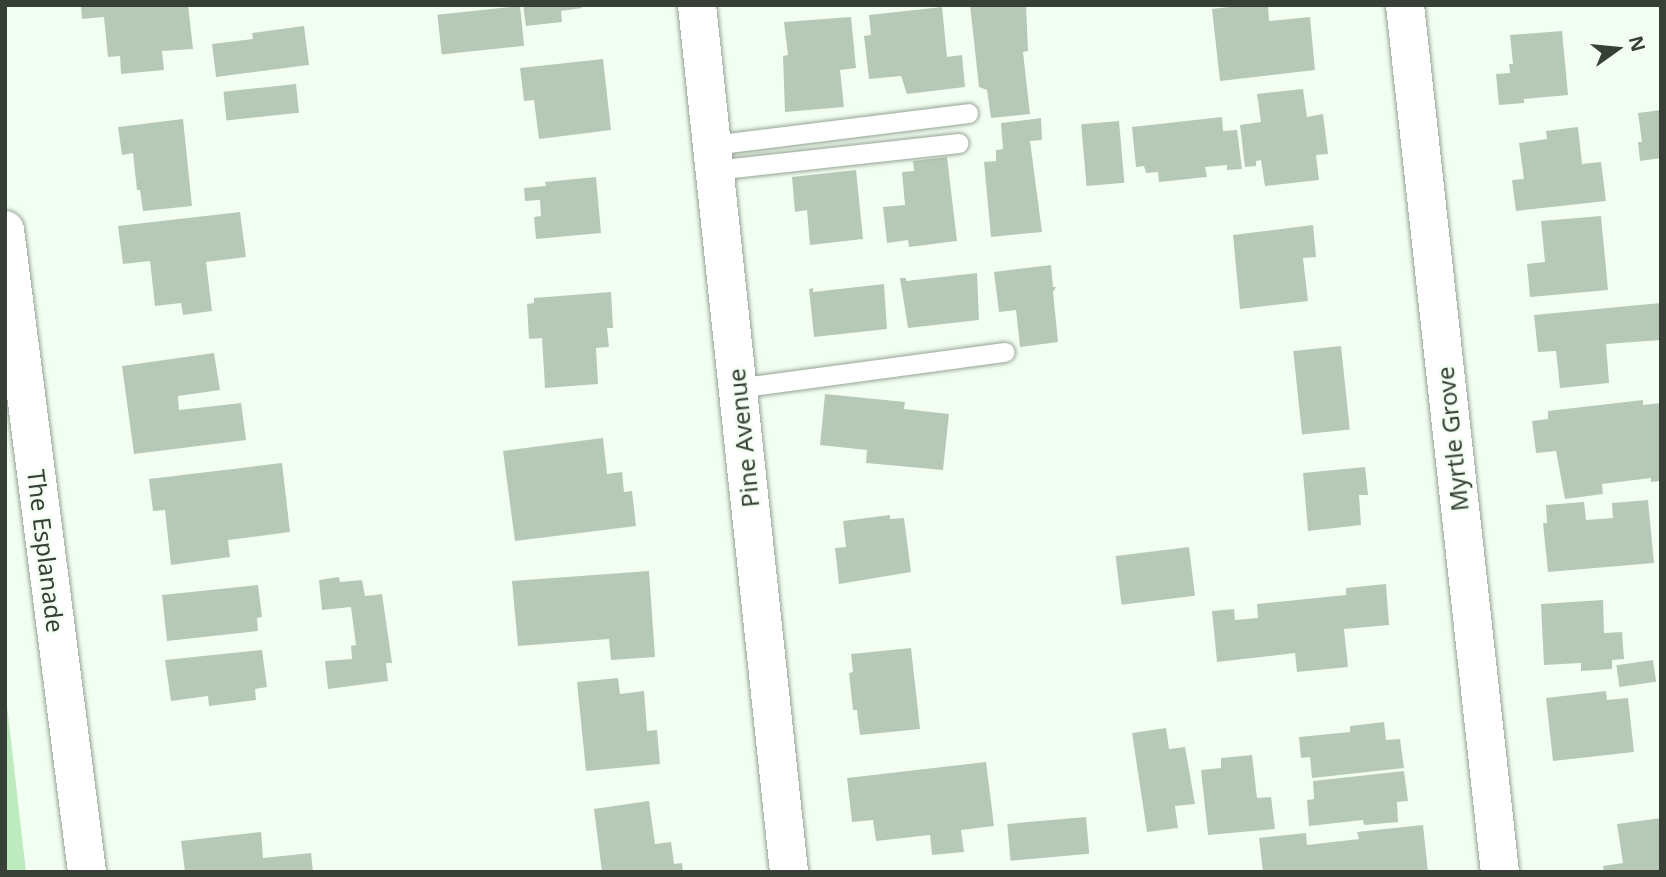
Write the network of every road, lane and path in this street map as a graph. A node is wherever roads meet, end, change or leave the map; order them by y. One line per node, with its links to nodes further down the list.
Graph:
1 (697, 5): 5 (street, Pine Avenue)
2 (1405, 5): 11 (street, Myrtle Grove)
3 (968, 113): 5 (lane)
4 (958, 143): 5 (lane)
5 (713, 157): 8 (street, Pine Avenue)
6 (5, 230): 9 (street, The Esplanade)
7 (1005, 352): 8 (lane)
8 (737, 388): 10 (street, Pine Avenue)
9 (87, 872)
10 (789, 872)
11 (1500, 872)

